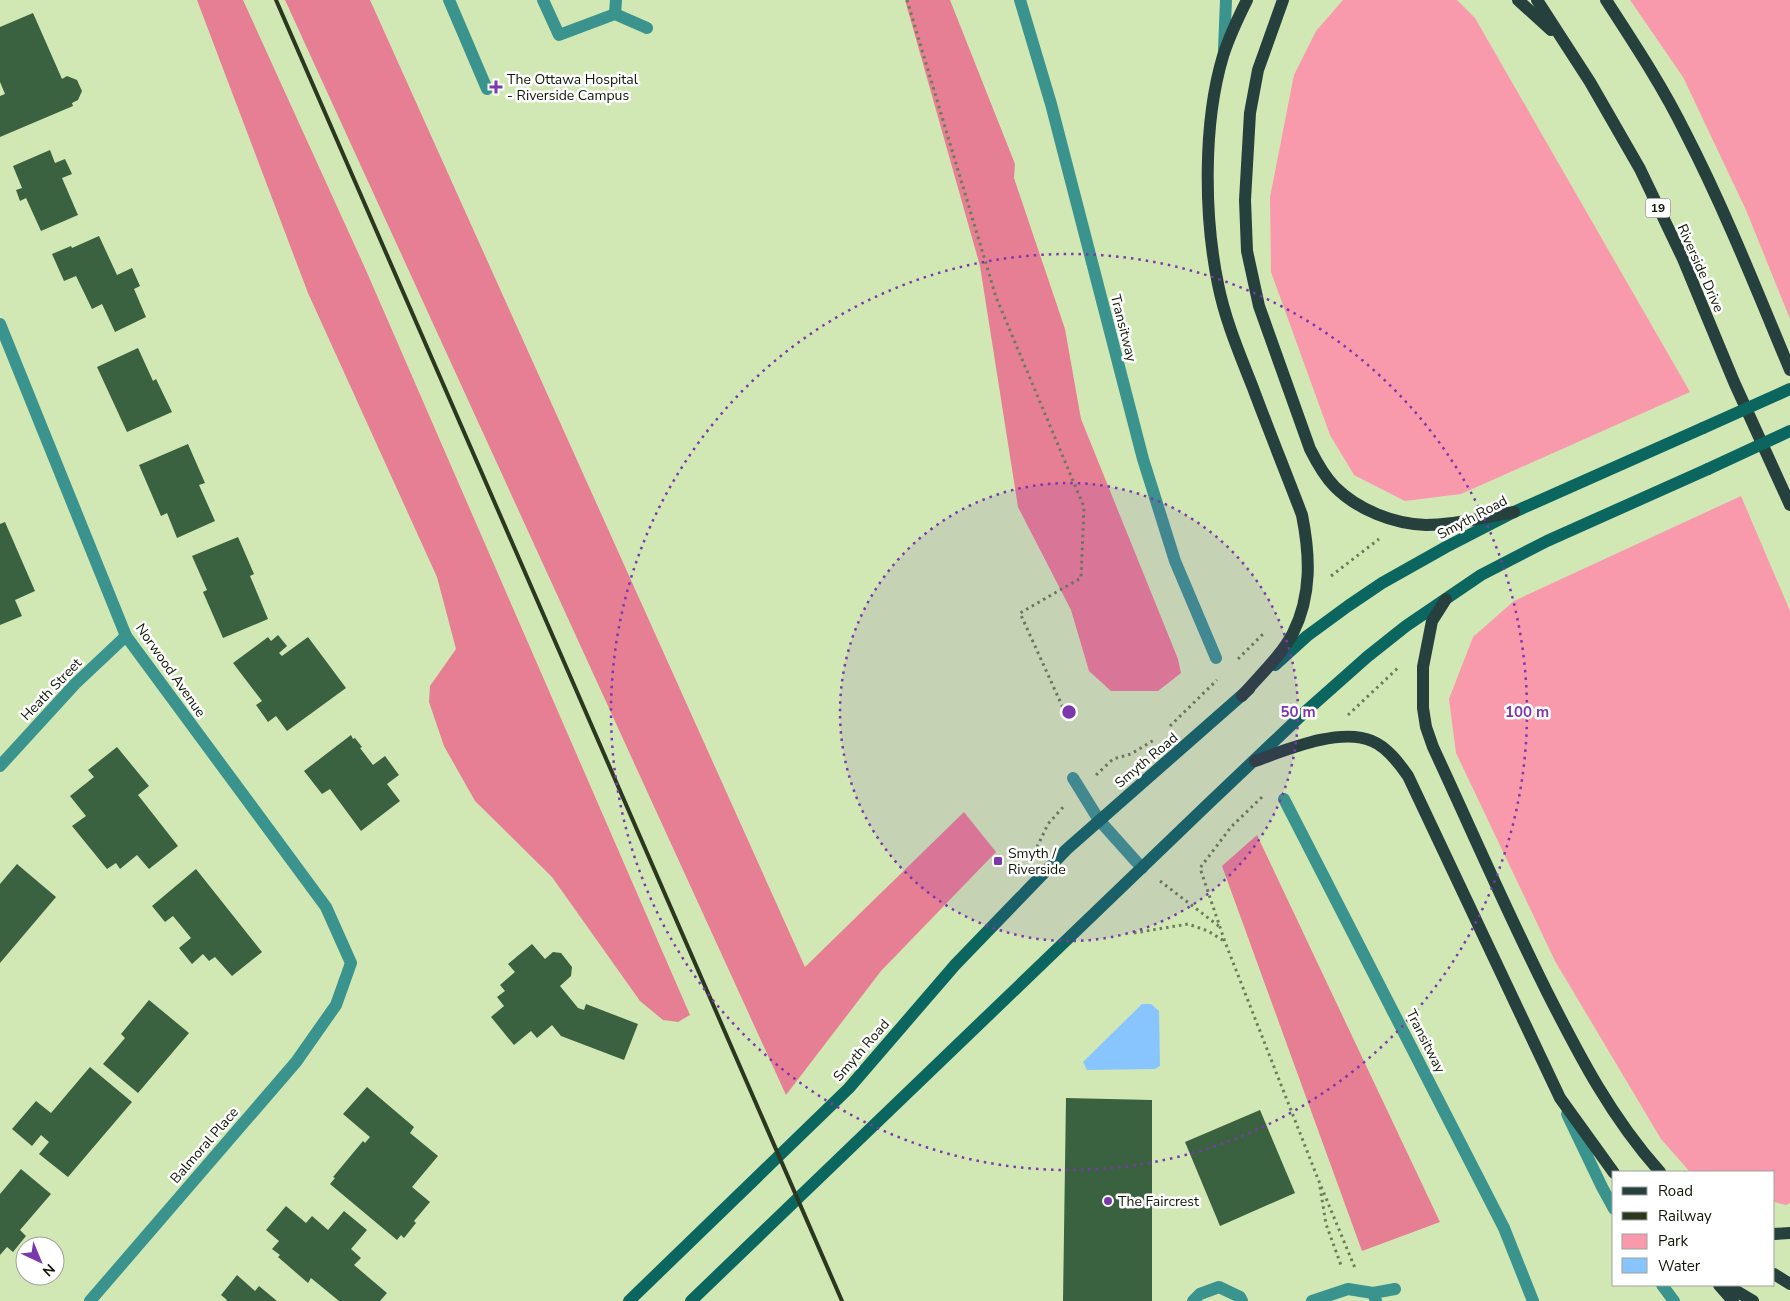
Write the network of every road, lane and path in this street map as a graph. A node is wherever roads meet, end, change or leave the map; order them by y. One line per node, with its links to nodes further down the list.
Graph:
1 (450, 0): 18 (street)
2 (542, 0): 13 (street)
3 (616, 0): 13 (street)
4 (907, 0): 36 (path)
5 (1020, 0): 30 (street, Transitway)
6 (1226, 0): 17 (street)
7 (1247, 0): 17 (main road)
8 (1284, 0): 14 (main road)
9 (1293, 0): 14 (main road)
10 (1518, 0): 16 (main road)
11 (1537, 0): 16 (main road, Riverside Drive / 19)
12 (1606, 0): 20 (main road)
13 (616, 14): 15 (street)
14 (1275, 24): 24 (main road)
15 (647, 28)
16 (1565, 42): 23 (main road, Riverside Drive / 19)
17 (1224, 55): 34 (main road)
18 (487, 89)
19 (0, 324): 29 (street, Norwood Avenue)
20 (1790, 370)
21 (1790, 389): 24 (main road, Smyth Road, bridge)
22 (1790, 431): 27 (main road, bridge)
23 (1790, 505)
24 (1514, 512): 34 (main road, Smyth Road)
25 (1377, 541): 26 (path)
26 (1333, 574)
27 (1446, 599): 40 (main road); 53 (main road)
28 (1272, 626): 31 (path)
29 (126, 636): 41 (street, Heath Street); 50 (street, Norwood Avenue)
30 (1216, 658)
31 (1232, 666)
32 (1400, 667): 35 (path)
33 (1218, 679): 37 (path)
34 (1242, 696): 45 (main road, Smyth Road)
35 (1349, 714)
36 (1069, 721)
37 (1165, 730)
38 (1159, 736): 39 (path)
39 (1113, 759)
40 (1255, 761): 46 (main road); 51 (main road)
41 (0, 766)
42 (1073, 778): 45 (street)
43 (1266, 793): 47 (path)
44 (1284, 799): 72 (street, Transitway)
45 (1099, 820): 46 (street); 67 (main road, Smyth Road)
46 (1142, 868): 47 (path); 68 (main road)
47 (1220, 928): 49 (path)
48 (1134, 932): 49 (path)
49 (1225, 942): 54 (path)
50 (336, 1005): 66 (street, Balmoral Place)
51 (1560, 1098): 52 (main road); 55 (street)
52 (1612, 1171)
53 (1659, 1171)
54 (1318, 1179): 63 (path); 65 (path)
55 (1612, 1205)
56 (1790, 1233): 57 (main road)
57 (1775, 1234)
58 (1775, 1275): 59 (main road)
59 (1790, 1284)
60 (1663, 1286): 73 (street)
61 (1720, 1286): 74 (main road)
62 (1728, 1286): 75 (main road)
63 (1348, 1289): 65 (street); 71 (street)
64 (1395, 1289): 65 (street)
65 (1375, 1297)
66 (90, 1301)
67 (629, 1301)
68 (691, 1301)
69 (1194, 1301): 70 (street)
70 (1242, 1301)
71 (1312, 1301)
72 (1534, 1301)
73 (1674, 1301)
74 (1733, 1301)
75 (1753, 1301)

